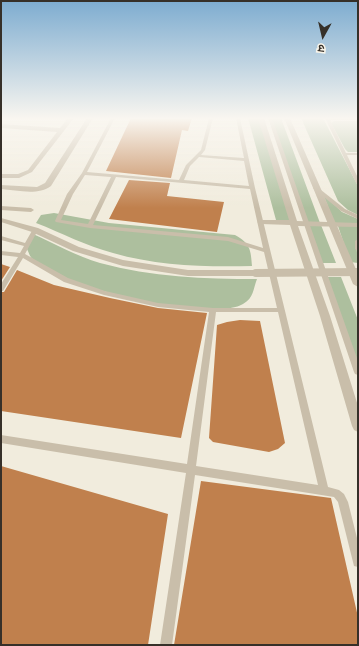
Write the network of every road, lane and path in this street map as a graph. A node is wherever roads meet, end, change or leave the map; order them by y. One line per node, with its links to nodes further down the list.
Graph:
1 (47, 148): 15 (street)
2 (71, 148): 19 (street)
3 (97, 148): 14 (lane)
4 (203, 148): 12 (lane)
5 (244, 148): 13 (lane)
6 (270, 148): 27 (street)
7 (280, 148): 28 (lane)
8 (299, 148): 21 (street)
9 (341, 148): 10 (lane)
10 (344, 154): 11 (lane); 18 (lane)
11 (358, 154)
12 (198, 156): 13 (lane); 17 (lane)
13 (247, 160): 20 (lane)
14 (84, 173): 16 (lane); 31 (lane)
15 (1, 176)
16 (114, 176): 17 (lane); 31 (lane)
17 (181, 182): 20 (lane)
18 (358, 183)
19 (1, 187)
20 (252, 188): 26 (lane)
21 (316, 188): 24 (lane); 29 (street)
22 (1, 208): 23 (lane)
23 (31, 210)
24 (358, 217)
25 (1, 220): 32 (street)
26 (261, 222): 27 (street); 37 (lane)
27 (294, 224): 28 (street); 46 (street)
28 (306, 224): 29 (street); 45 (lane)
29 (333, 225): 30 (street); 41 (street)
30 (358, 225)
31 (90, 226): 37 (lane)
32 (35, 230): 35 (lane); 40 (street, bridge)
33 (1, 238): 35 (lane)
34 (358, 241): 36 (lane)
35 (27, 245): 39 (lane)
36 (358, 249)
37 (267, 251): 44 (lane)
38 (1, 253): 39 (lane)
39 (22, 255): 42 (lane); 43 (lane)
40 (358, 272)
41 (358, 284)
42 (1, 289)
43 (213, 310): 44 (lane); 48 (lane)
44 (281, 310): 49 (lane)
45 (358, 372)
46 (358, 426)
47 (1, 439): 48 (lane)
48 (191, 469): 49 (lane); 51 (lane)
49 (324, 491): 50 (lane)
50 (358, 562)
51 (166, 645)

